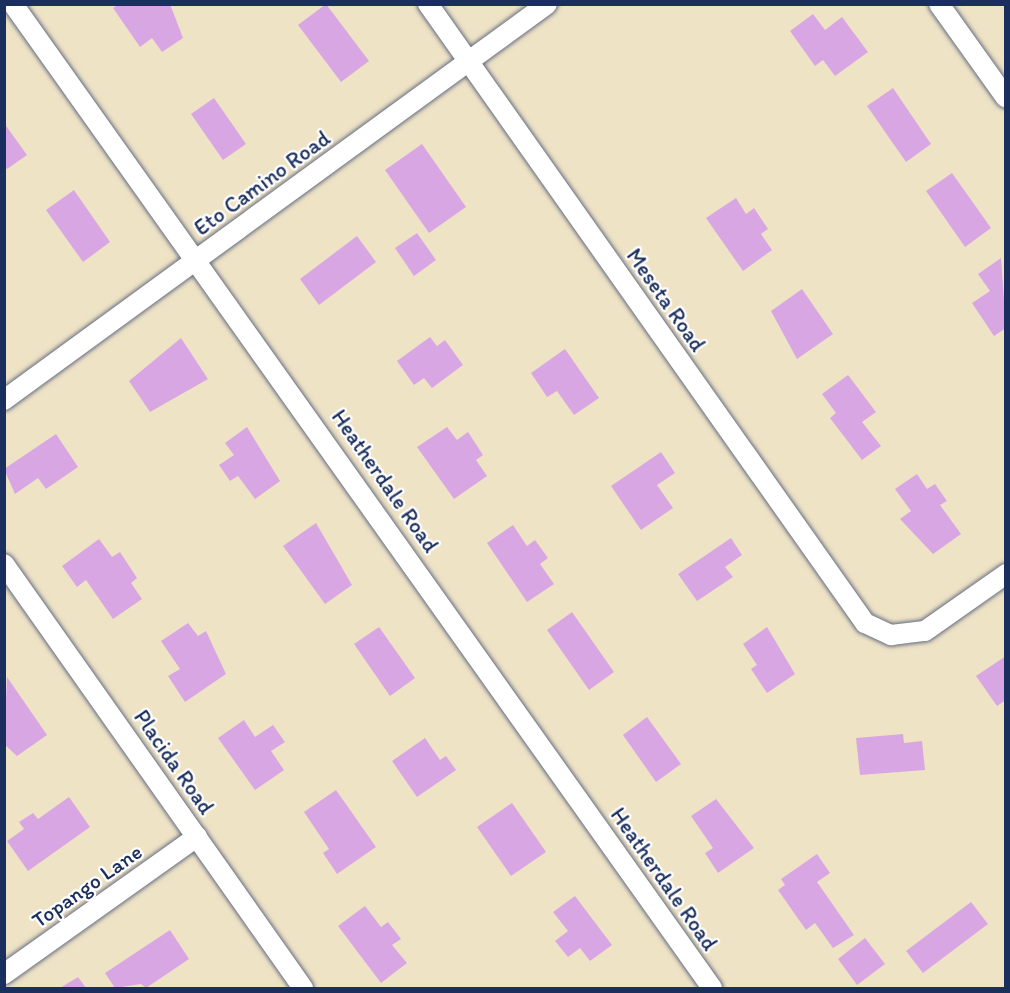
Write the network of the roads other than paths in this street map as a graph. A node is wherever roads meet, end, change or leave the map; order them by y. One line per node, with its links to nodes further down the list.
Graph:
1 (13, 4): 7 (street, Heatherdale Road)
2 (428, 4): 5 (street, Meseta Road)
3 (547, 4): 5 (street, Eto Camino Road)
4 (939, 4): 6 (street)
5 (468, 61): 7 (street, Eto Camino Road); 10 (street, Meseta Road)
6 (1005, 98)
7 (199, 259): 8 (street, Eto Camino Road); 14 (street, Heatherdale Road)
8 (4, 400)
9 (4, 564): 11 (street, Placida Road)
10 (1005, 574)
11 (197, 837): 12 (street, Topango Lane); 13 (street, Placida Road)
12 (4, 974)
13 (303, 988)
14 (712, 988)

